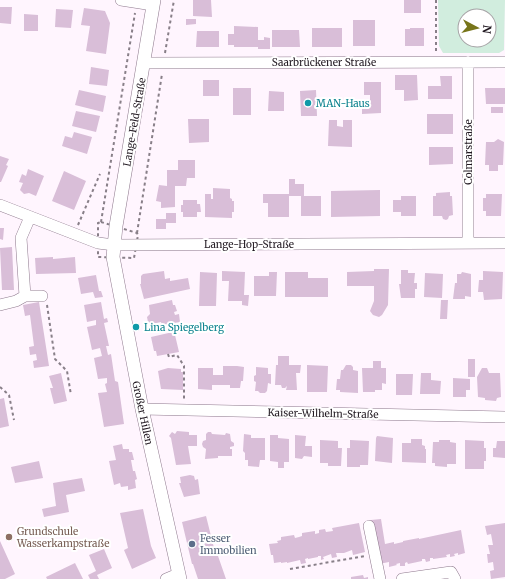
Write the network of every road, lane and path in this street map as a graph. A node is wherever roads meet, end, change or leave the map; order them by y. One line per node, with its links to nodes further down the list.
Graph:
1 (121, 0): 4 (street)
2 (174, 0): 10 (path)
3 (436, 0): 6 (path)
4 (136, 2): 5 (street); 14 (path)
5 (153, 3): 9 (street, Lange-Feld-Straße)
6 (436, 62): 7 (street, Saarbrückener Straße); 10 (street, Saarbrückener Straße)
7 (468, 62): 8 (street, Saarbrückener Straße); 17 (street, Colmarstraße)
8 (505, 62)
9 (144, 63): 10 (street, Saarbrückener Straße); 19 (street, Lange-Feld-Straße)
10 (163, 63): 15 (path)
11 (100, 174): 16 (path)
12 (0, 205): 13 (street, Lange-Hop-Straße)
13 (30, 217): 16 (street, Lange-Hop-Straße); 20 (street)
14 (101, 222)
15 (137, 232)
16 (75, 234): 19 (street, Lange-Hop-Straße)
17 (468, 242): 18 (street, Lange-Hop-Straße); 19 (street, Lange-Hop-Straße)
18 (505, 242)
19 (114, 245): 26 (street, Großer Hillen)
20 (25, 296): 21 (street); 22 (street)
21 (42, 296): 25 (path)
22 (0, 305)
23 (168, 354): 27 (path)
24 (0, 387): 29 (path)
25 (71, 395)
26 (142, 409): 27 (street, Kaiser-Wilhelm-Straße); 33 (street, Großer Hillen)
27 (184, 410): 28 (street, Kaiser-Wilhelm-Straße)
28 (505, 417)
29 (14, 420)
30 (369, 526): 31 (street)
31 (374, 555): 32 (path); 34 (street)
32 (290, 569)
33 (175, 577)
34 (380, 579)
35 (402, 579): 36 (street)
36 (455, 579)

